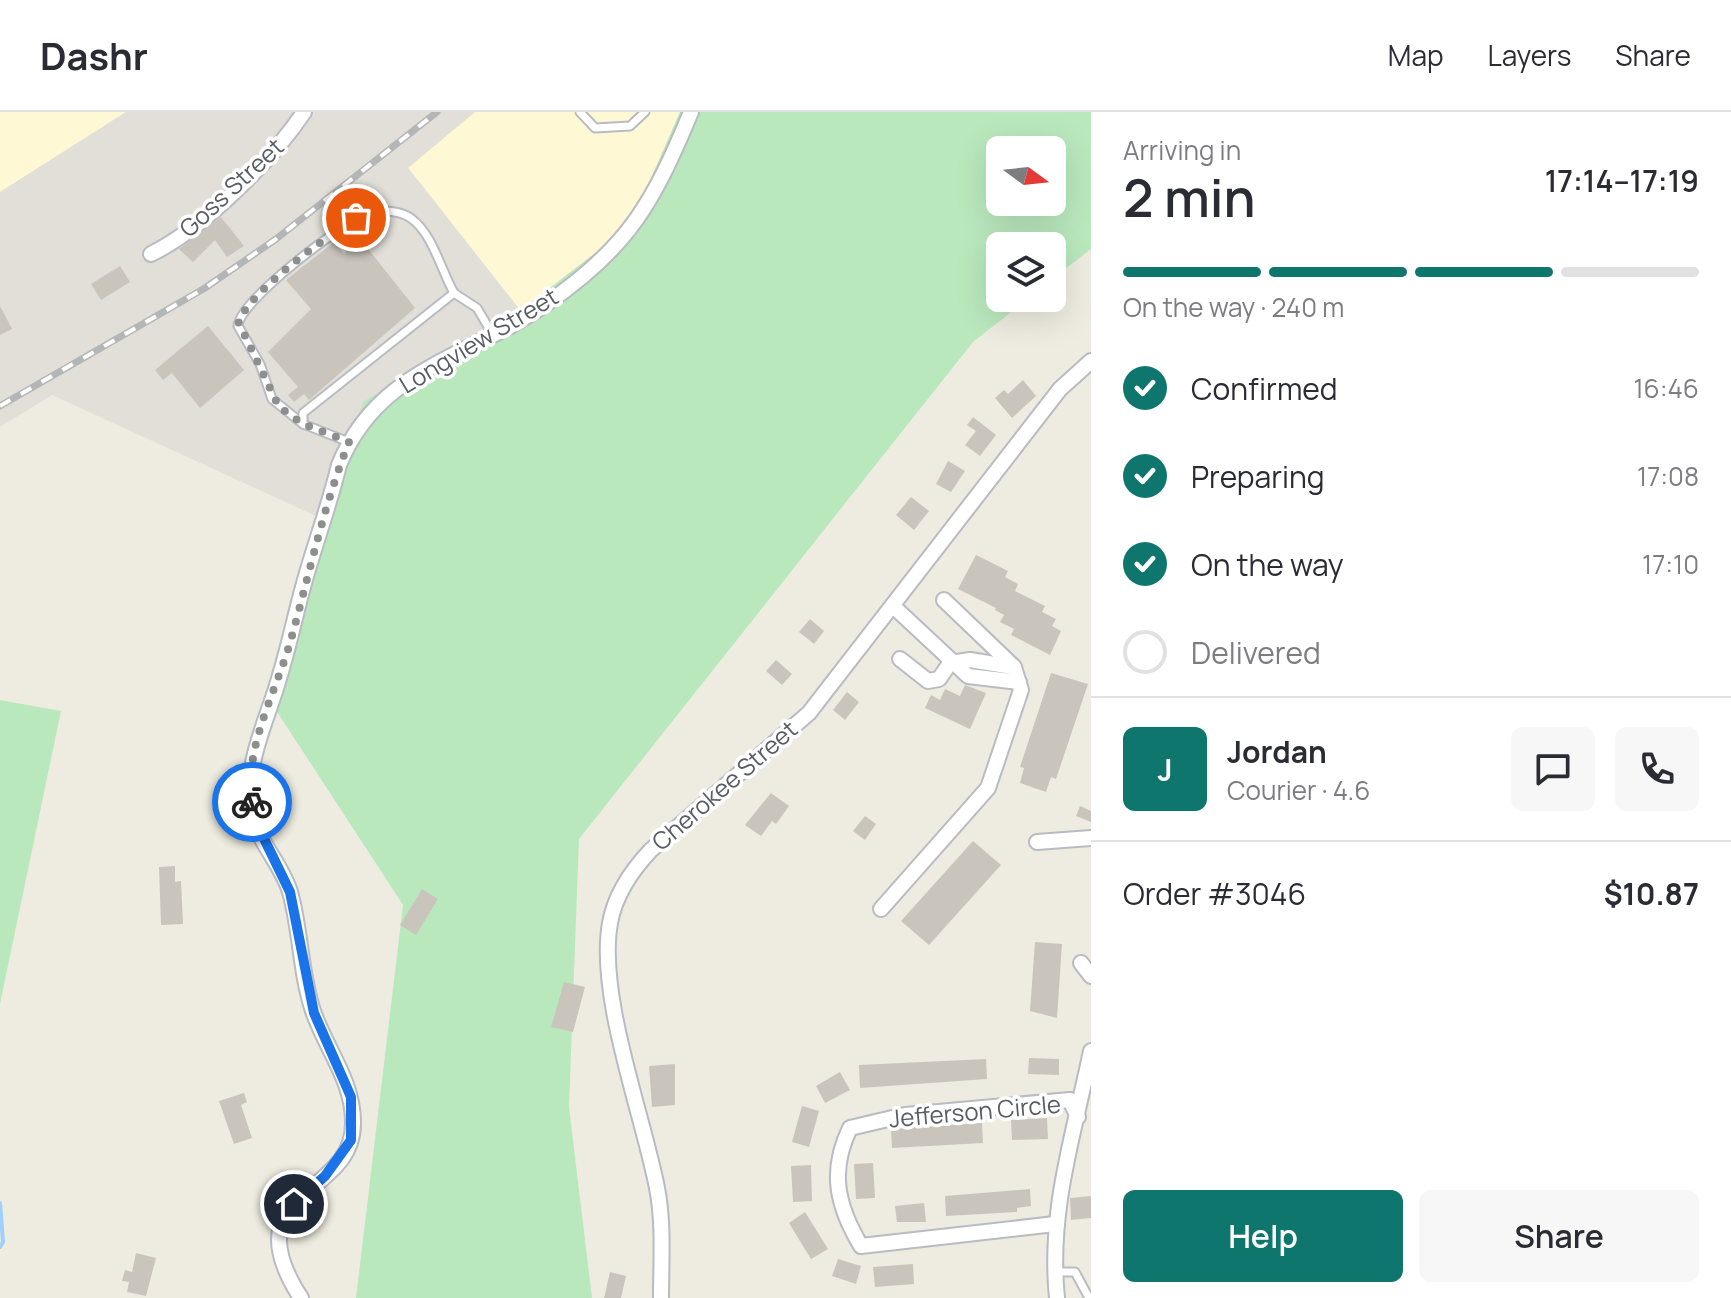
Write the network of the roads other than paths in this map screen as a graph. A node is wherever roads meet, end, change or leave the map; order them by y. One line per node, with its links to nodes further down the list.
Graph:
1 (304, 112): 5 (street, Goss Street)
2 (580, 112): 3 (lane)
3 (645, 112)
4 (691, 112): 7 (street, Longview Street)
5 (151, 254)
6 (454, 293): 7 (lane); 9 (lane); 9 (lane)
7 (493, 335): 10 (street, Longview Street)
8 (1091, 361): 12 (street, Cherokee Street)
9 (303, 424): 10 (lane)
10 (349, 442): 26 (street, Longview Street)
11 (944, 600): 15 (street)
12 (893, 606): 14 (street); 27 (street, Cherokee Street)
13 (900, 659): 14 (street)
14 (950, 663): 15 (street); 16 (street)
15 (1014, 667): 16 (street)
16 (1019, 682): 19 (street)
17 (1091, 838): 18 (street)
18 (1037, 842)
19 (881, 909)
20 (1081, 963): 21 (street)
21 (1091, 976)
22 (1091, 1051): 23 (street)
23 (1078, 1117): 24 (street); 24 (street, Jefferson Circle)
24 (1055, 1224): 25 (street)
25 (1054, 1273): 28 (street); 29 (lane)
26 (301, 1298)
27 (661, 1298)
28 (1057, 1298)
29 (1089, 1298)

